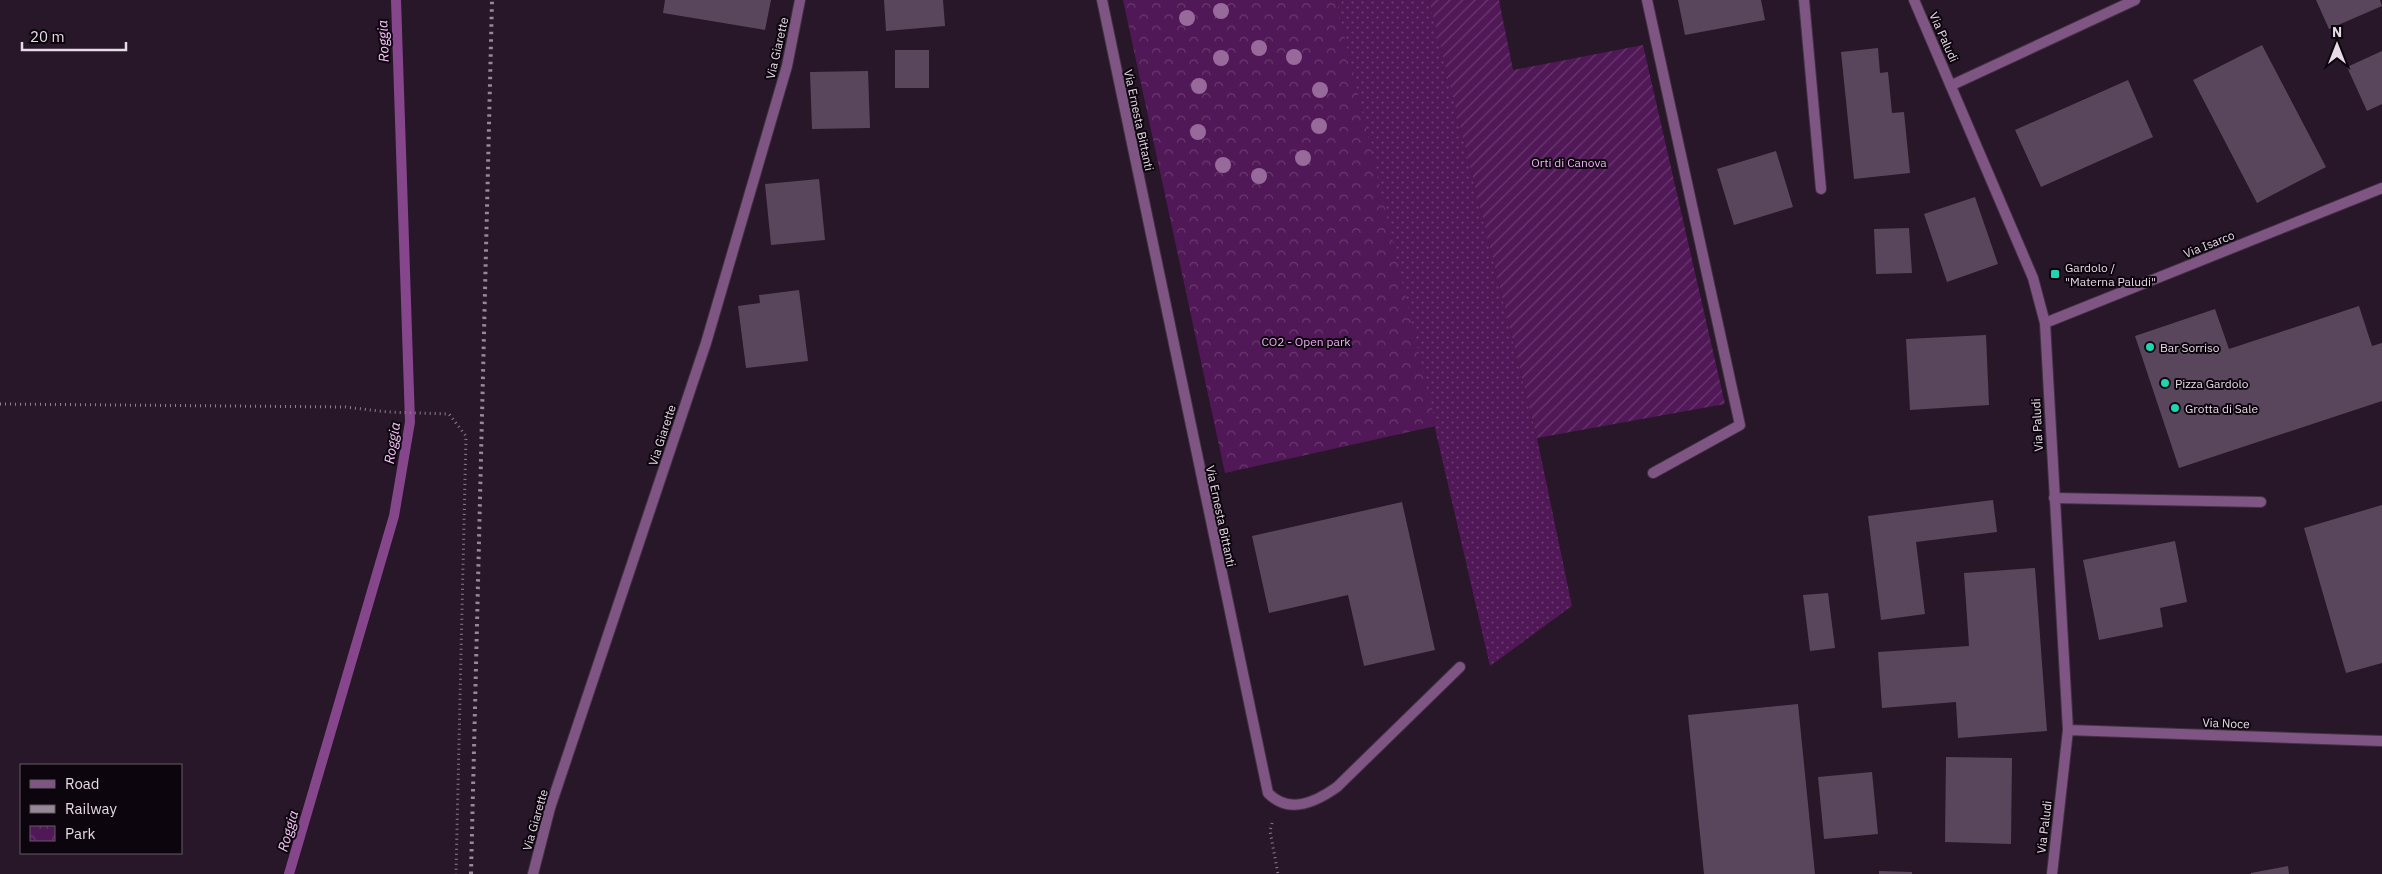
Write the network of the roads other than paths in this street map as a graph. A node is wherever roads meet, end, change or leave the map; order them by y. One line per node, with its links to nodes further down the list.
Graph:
1 (800, 0): 17 (street, Via Giarette)
2 (1102, 0): 14 (street, Via Ernesta Bittanti)
3 (1647, 0): 11 (street)
4 (1804, 0): 8 (street)
5 (1914, 0): 7 (street, Via Paludi)
6 (2135, 0): 7 (street)
7 (1952, 85): 10 (street, Via Paludi)
8 (1821, 188)
9 (2382, 188): 10 (street, Via Isarco)
10 (2044, 323): 12 (street, Via Paludi)
11 (1653, 473)
12 (2054, 498): 13 (street); 15 (street, Via Paludi)
13 (2261, 502)
14 (1460, 667)
15 (2068, 730): 16 (street, Via Noce); 18 (street, Via Paludi)
16 (2382, 741)
17 (532, 874)
18 (2052, 874)

